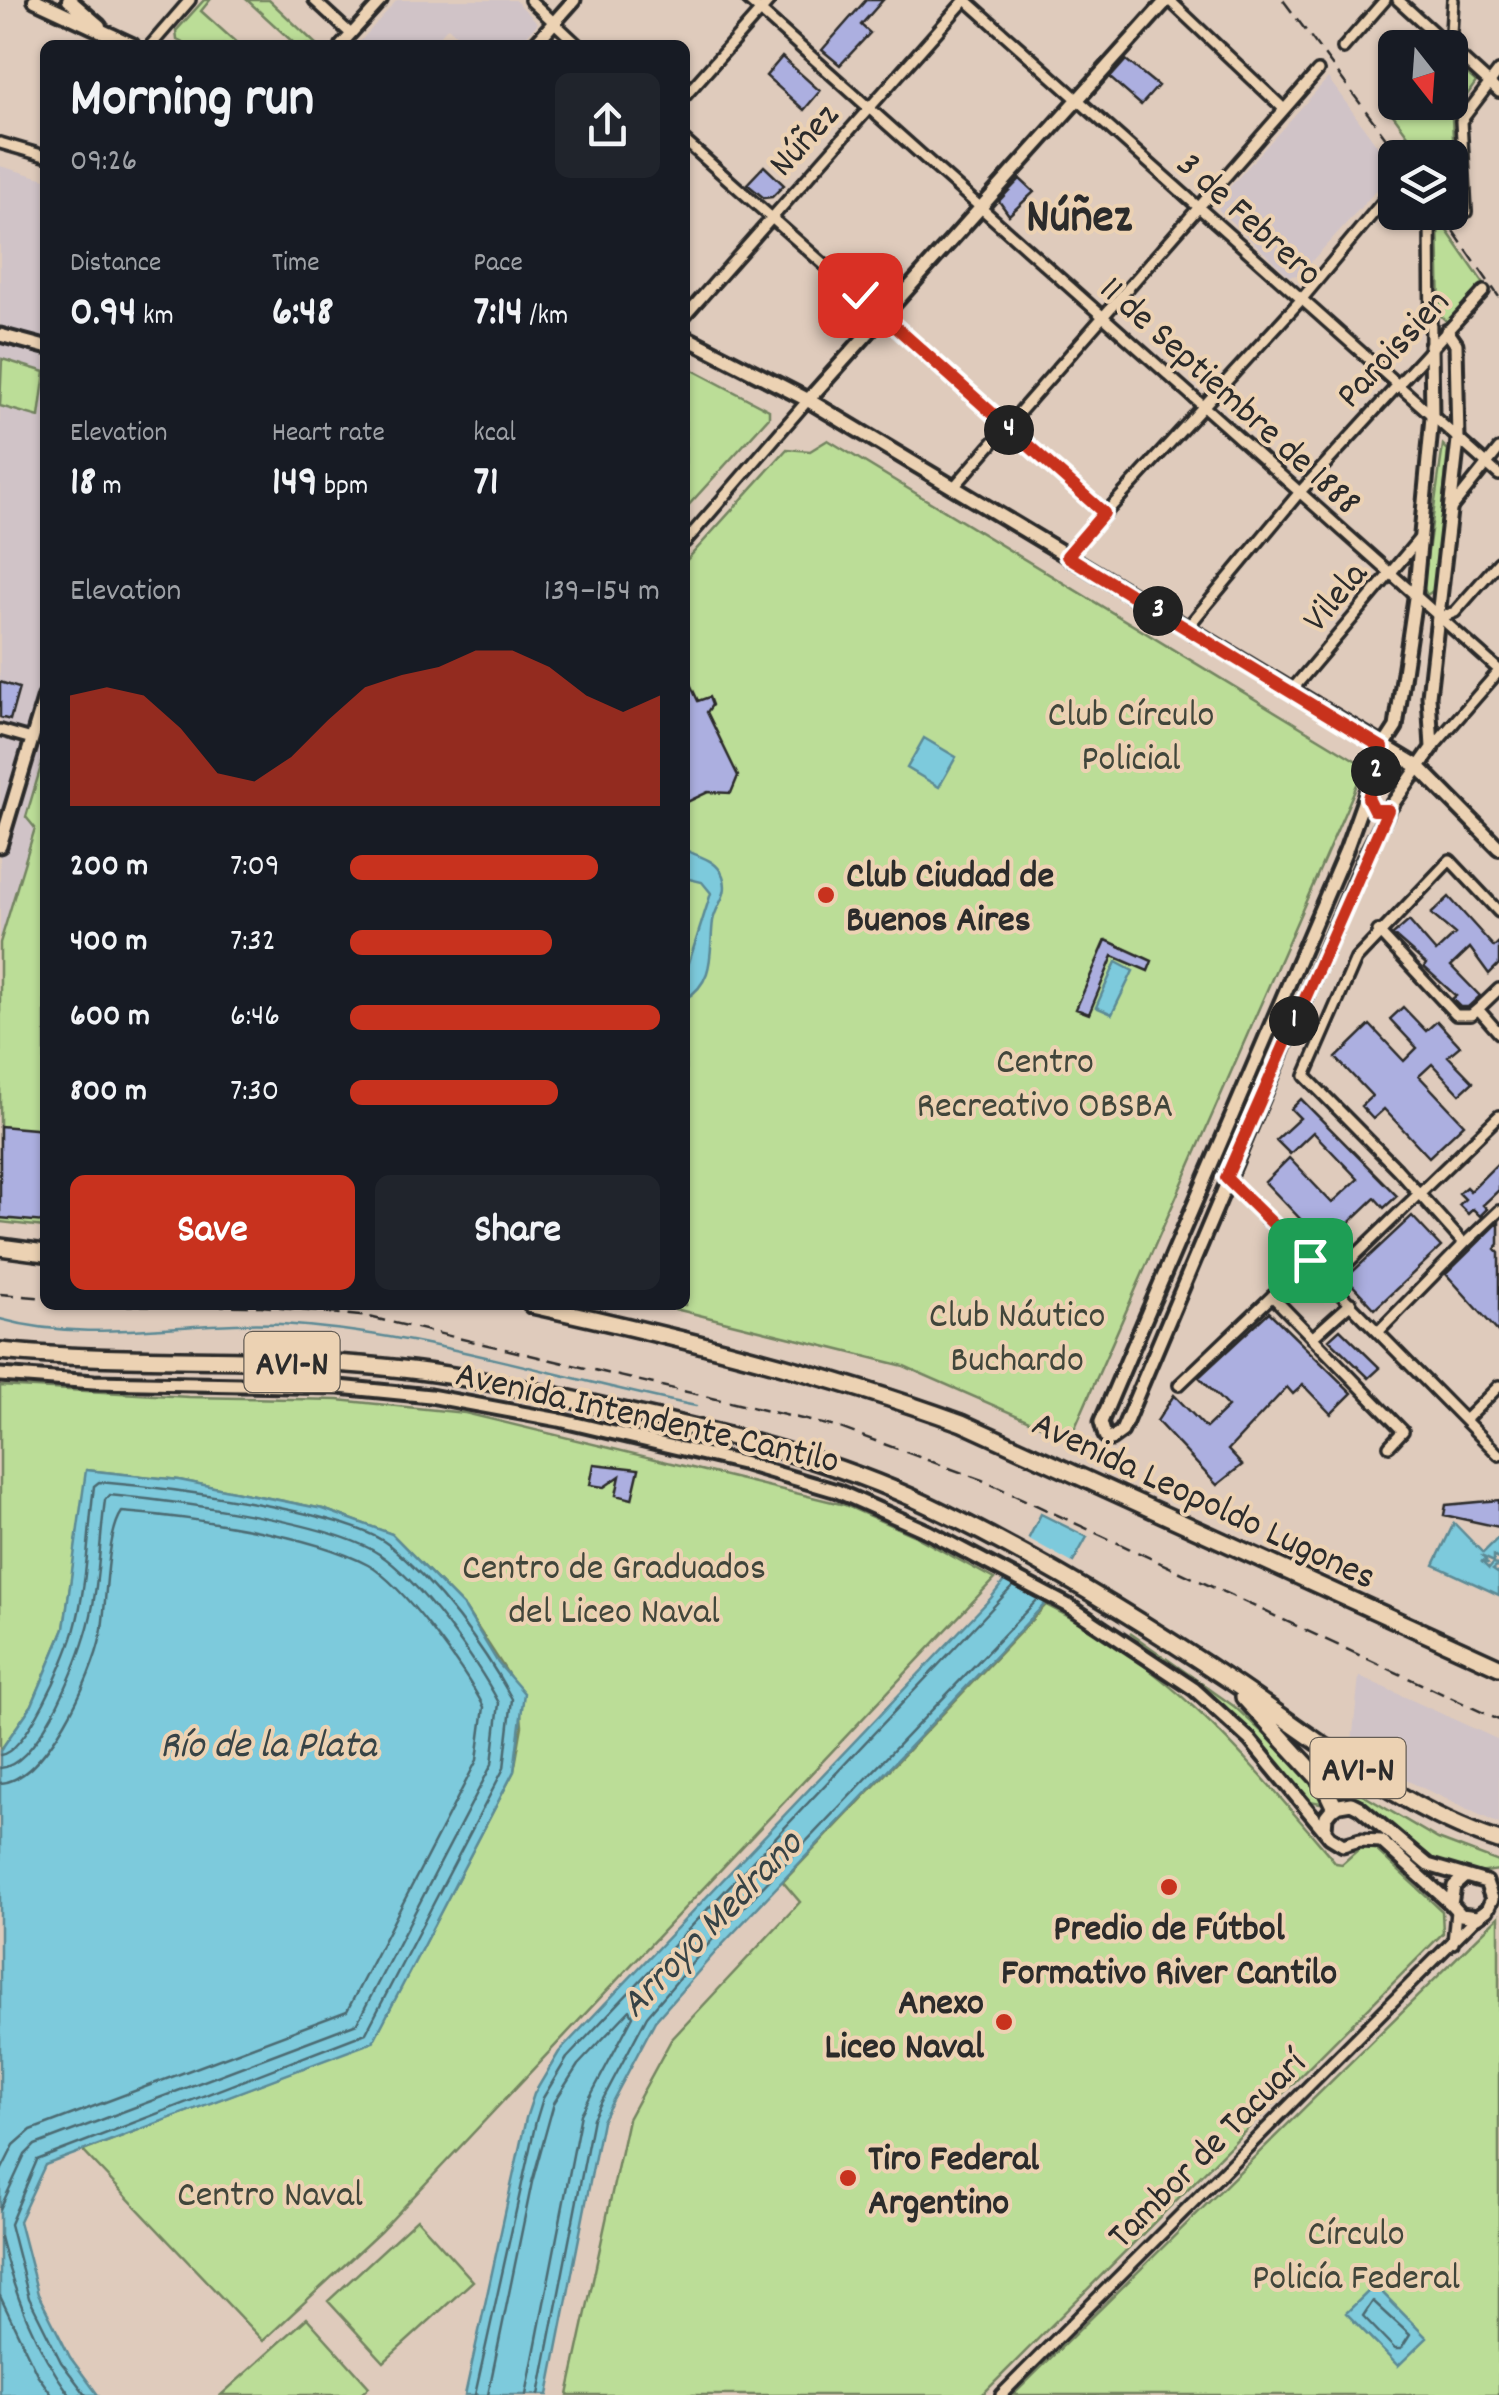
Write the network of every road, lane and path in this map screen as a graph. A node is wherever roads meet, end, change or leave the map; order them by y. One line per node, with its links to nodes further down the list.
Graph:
1 (35, 0): 18 (main road)
2 (69, 0): 18 (main road)
3 (190, 0): 23 (street)
4 (314, 0): 21 (street)
5 (382, 0): 21 (street)
6 (530, 0): 17 (street)
7 (574, 0): 17 (street)
8 (748, 0): 16 (street, 11 de Septiembre de 1888)
9 (770, 0): 16 (street)
10 (965, 0): 34 (street, 3 de Febrero); 35 (street, Núñez)
11 (1168, 0): 15 (street); 34 (street)
12 (1385, 0): 27 (street)
13 (1398, 0): 19 (street)
14 (1453, 0): 20 (street)
15 (1180, 6): 36 (street)
16 (760, 11): 32 (street); 35 (street, 11 de Septiembre de 1888)
17 (554, 22): 25 (street); 26 (street)
18 (101, 28): 22 (main road)
19 (1430, 30)
20 (1451, 30)
21 (351, 34): 24 (street)
22 (123, 40)
23 (155, 40)
24 (346, 40)
25 (538, 40)
26 (573, 40)
27 (1343, 48)
28 (1468, 65): 31 (street)
29 (1499, 70): 31 (street)
30 (1318, 71): 36 (street)
31 (1488, 83): 33 (street); 37 (street)
32 (690, 90)
33 (1499, 92)
34 (1077, 100): 42 (street); 43 (street, 3 de Febrero)
35 (869, 108): 42 (street, 11 de Septiembre de 1888); 44 (street, Núñez)
36 (1284, 109): 43 (street)
37 (1465, 140)
38 (0, 143): 40 (street)
39 (690, 146): 44 (street)
40 (40, 155)
41 (1378, 207): 47 (street)
42 (980, 208): 49 (street); 50 (street, 11 de Septiembre de 1888)
43 (1198, 208): 47 (street, 3 de Febrero); 50 (street)
44 (771, 218): 48 (street, Núñez); 49 (street)
45 (1430, 230): 54 (street)
46 (1484, 291): 51 (street, Paroissien)
47 (1300, 302): 56 (street, 3 de Febrero); 58 (street)
48 (690, 310)
49 (881, 316): 57 (street); 60 (street)
50 (1101, 317): 58 (street, 11 de Septiembre de 1888); 60 (street)
51 (1447, 331): 54 (street, Paroissien); 61 (street)
52 (0, 334): 55 (street)
53 (690, 340): 57 (main road)
54 (1431, 345): 56 (street, Paroissien); 59 (street)
55 (40, 346)
56 (1395, 385): 59 (street, 3 de Febrero); 66 (street, Paroissien)
57 (808, 400): 65 (main road); 69 (street)
58 (1200, 406): 66 (street, 11 de Septiembre de 1888); 68 (street)
59 (1432, 417): 61 (street, 3 de Febrero); 70 (street)
60 (1006, 427): 65 (street); 68 (street)
61 (1458, 440): 63 (street, 3 de Febrero); 67 (street)
62 (1499, 449): 63 (street)
63 (1487, 464): 64 (street, 3 de Febrero); 67 (street)
64 (1499, 475)
65 (954, 487): 71 (main road)
66 (1299, 493): 73 (street, 11 de Septiembre de 1888); 76 (street, Paroissien)
67 (1451, 509): 75 (street)
68 (1104, 513): 71 (street)
69 (690, 536)
70 (1421, 536): 73 (street, Vilela); 74 (street)
71 (1067, 556): 76 (main road)
72 (1499, 562): 75 (street)
73 (1390, 576): 74 (street, 11 de Septiembre de 1888); 78 (street, Vilela)
74 (1415, 598): 75 (street, 11 de Septiembre de 1888); 79 (street)
75 (1438, 618): 77 (street, 11 de Septiembre de 1888); 81 (street)
76 (1187, 628): 78 (main road)
77 (1499, 670): 85 (street)
78 (1291, 692): 84 (main road)
79 (1402, 706): 81 (street); 84 (street)
80 (40, 713): 83 (street)
81 (1428, 719): 85 (street)
82 (0, 730): 83 (street)
83 (32, 739): 89 (street)
84 (1383, 748): 86 (main road); 87 (street)
85 (1432, 748): 86 (street)
86 (1418, 768): 88 (street); 90 (main road)
87 (1368, 798): 88 (street); 99 (street)
88 (1388, 810): 97 (street)
89 (0, 846)
90 (1499, 848)
91 (1499, 912): 92 (street)
92 (1378, 931): 94 (street); 98 (street)
93 (1499, 989): 94 (street)
94 (1478, 1009): 95 (street)
95 (1499, 1032)
96 (1499, 1116): 98 (street)
97 (1226, 1178): 100 (street); 105 (street)
98 (1420, 1193): 102 (street); 106 (street)
99 (1198, 1197): 100 (street); 100 (street)
100 (1216, 1204)
101 (1499, 1211): 102 (street)
102 (1464, 1244): 110 (street)
103 (0, 1247): 104 (highway)
104 (40, 1253)
105 (1310, 1260): 106 (street); 107 (street)
106 (1330, 1280): 108 (street)
107 (1272, 1296): 111 (street); 114 (street)
108 (1350, 1303): 110 (street); 111 (street)
109 (553, 1310): 119 (highway, Avenida Leopoldo Lugones)
110 (1379, 1331): 116 (street)
111 (1312, 1338): 117 (street)
112 (0, 1350): 120 (highway, Avenida Intendente Cantilo / AV1-N)
113 (0, 1375): 121 (street, Avenida Intendente Cantilo)
114 (1179, 1385)
115 (1499, 1386): 116 (street)
116 (1465, 1420): 118 (street)
117 (1389, 1446)
118 (1499, 1455)
119 (1499, 1667)
120 (1232, 1682): 122 (highway); 126 (highway, Avenida Intendente Cantilo / AV1-N)
121 (1303, 1802): 122 (street); 124 (street, Avenida Intendente Cantilo)
122 (1332, 1808): 123 (street); 124 (street)
123 (1364, 1813): 125 (street); 128 (street)
124 (1326, 1831): 125 (street)
125 (1360, 1840): 131 (street)
126 (1496, 1840)
127 (1499, 1875): 129 (street)
128 (1463, 1878): 129 (street); 131 (street)
129 (1480, 1878): 130 (street)
130 (1495, 1900): 132 (street)
131 (1454, 1908): 132 (street); 133 (street)
132 (1477, 1917): 133 (street, Tambor de Tacuarí)
133 (1453, 1944): 134 (street, Tambor de Tacuarí)
134 (1001, 2395)

